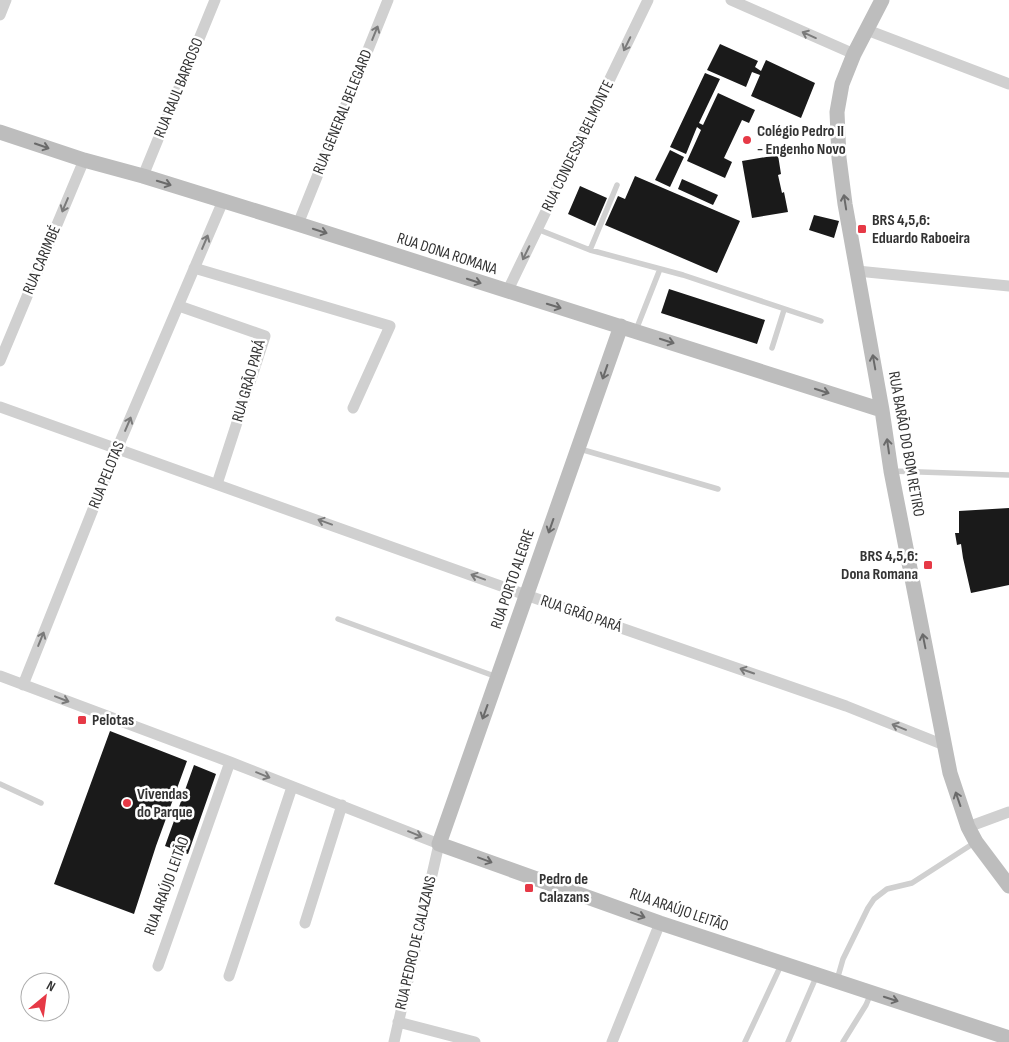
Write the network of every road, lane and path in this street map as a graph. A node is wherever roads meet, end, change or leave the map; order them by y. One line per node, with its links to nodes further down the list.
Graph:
1 (6, 0): 7 (street)
2 (215, 0): 13 (street, RUA RAUL BARROSO)
3 (388, 0): 16 (street, RUA GENERAL BELEGARD, one-way to 3)
4 (648, 0): 17 (street, RUA CONDESSA BELMONTE, one-way to 17)
5 (731, 0): 9 (street, one-way to 5)
6 (882, 0): 8 (street, RUA BARÃO DO BOM RETIRO)
7 (0, 16)
8 (867, 30): 9 (street, RUA BARÃO DO BOM RETIRO); 10 (street)
9 (854, 54): 21 (street, RUA BARÃO DO BOM RETIRO, one-way to 9)
10 (1009, 84)
11 (0, 132): 12 (street, RUA DONA ROMANA, one-way to 12)
12 (84, 160): 13 (street, RUA DONA ROMANA); 30 (street, RUA CARIMBÉ, one-way to 30)
13 (143, 176): 15 (street, RUA DONA ROMANA, one-way to 15)
14 (617, 185): 18 (lane)
15 (223, 201): 16 (street, RUA DONA ROMANA); 19 (street, RUA PELOTAS, one-way to 15)
16 (298, 224): 23 (street, RUA DONA ROMANA, one-way to 23)
17 (537, 229): 18 (lane); 23 (street, RUA CONDESSA BELMONTE, one-way to 23)
18 (590, 250): 20 (lane)
19 (194, 268): 24 (street, RUA PELOTAS); 32 (street)
20 (660, 269): 25 (lane); 28 (lane)
21 (857, 271): 22 (street); 33 (street, RUA BARÃO DO BOM RETIRO, one-way to 21)
22 (1009, 286)
23 (507, 292): 27 (street, RUA DONA ROMANA, one-way to 27)
24 (179, 306): 34 (street, RUA PELOTAS, one-way to 24); 38 (street, RUA GRÃO PARÁ)
25 (784, 310): 26 (lane); 29 (lane)
26 (821, 321)
27 (621, 326): 28 (street, RUA DONA ROMANA); 35 (street, RUA PORTO ALEGRE, one-way to 35)
28 (636, 331): 33 (street, RUA DONA ROMANA, one-way to 33)
29 (772, 348)
30 (0, 361)
31 (0, 407): 34 (street, RUA GRÃO PARÁ)
32 (353, 408)
33 (882, 410): 36 (street, RUA BARÃO DO BOM RETIRO, one-way to 33)
34 (117, 449): 38 (street, RUA GRÃO PARÁ); 44 (street, RUA PELOTAS, one-way to 34)
35 (578, 449): 39 (lane); 40 (street, RUA PORTO ALEGRE, one-way to 40)
36 (892, 471): 37 (lane); 45 (street, RUA BARÃO DO BOM RETIRO, one-way to 36)
37 (1009, 475)
38 (217, 484): 40 (street, RUA GRÃO PARÁ, one-way to 38)
39 (718, 489)
40 (526, 595): 43 (street, RUA PORTO ALEGRE); 45 (street, RUA GRÃO PARÁ, one-way to 40)
41 (338, 619): 43 (lane)
42 (0, 676): 44 (street, RUA ARAÚJO LEITÃO)
43 (497, 677): 54 (street, RUA PORTO ALEGRE, one-way to 54)
44 (23, 684): 46 (street, RUA ARAÚJO LEITÃO, one-way to 46)
45 (944, 745): 52 (street, RUA BARÃO DO BOM RETIRO, one-way to 45)
46 (230, 762): 48 (street, RUA ARAÚJO LEITÃO, one-way to 48); 59 (street, RUA ARAÚJO LEITÃO)
47 (0, 784): 49 (lane)
48 (292, 787): 50 (street, RUA ARAÚJO LEITÃO); 61 (street)
49 (41, 803)
50 (342, 805): 54 (street, RUA ARAÚJO LEITÃO, one-way to 54); 56 (street)
51 (1009, 812): 52 (street)
52 (968, 827): 53 (street, RUA BARÃO DO BOM RETIRO)
53 (976, 842): 55 (street, RUA BARÃO DO BOM RETIRO); 62 (lane)
54 (439, 844): 57 (street, RUA ARAÚJO LEITÃO, one-way to 57); 64 (street, RUA PEDRO DE CALAZANS)
55 (1009, 886)
56 (305, 923)
57 (660, 923): 58 (street, RUA ARAÚJO LEITÃO); 68 (street)
58 (782, 963): 60 (street, RUA ARAÚJO LEITÃO); 69 (lane)
59 (158, 966)
60 (817, 975): 62 (street, RUA ARAÚJO LEITÃO); 70 (lane)
61 (229, 976)
62 (836, 981): 63 (street, RUA ARAÚJO LEITÃO)
63 (871, 992): 65 (street, RUA ARAÚJO LEITÃO, one-way to 65); 71 (lane)
64 (398, 1022): 66 (street, RUA PEDRO DE CALAZANS); 67 (street)
65 (1009, 1038)
66 (394, 1042)
67 (476, 1042)
68 (612, 1042)
69 (745, 1042)
70 (788, 1042)
71 (843, 1042)

